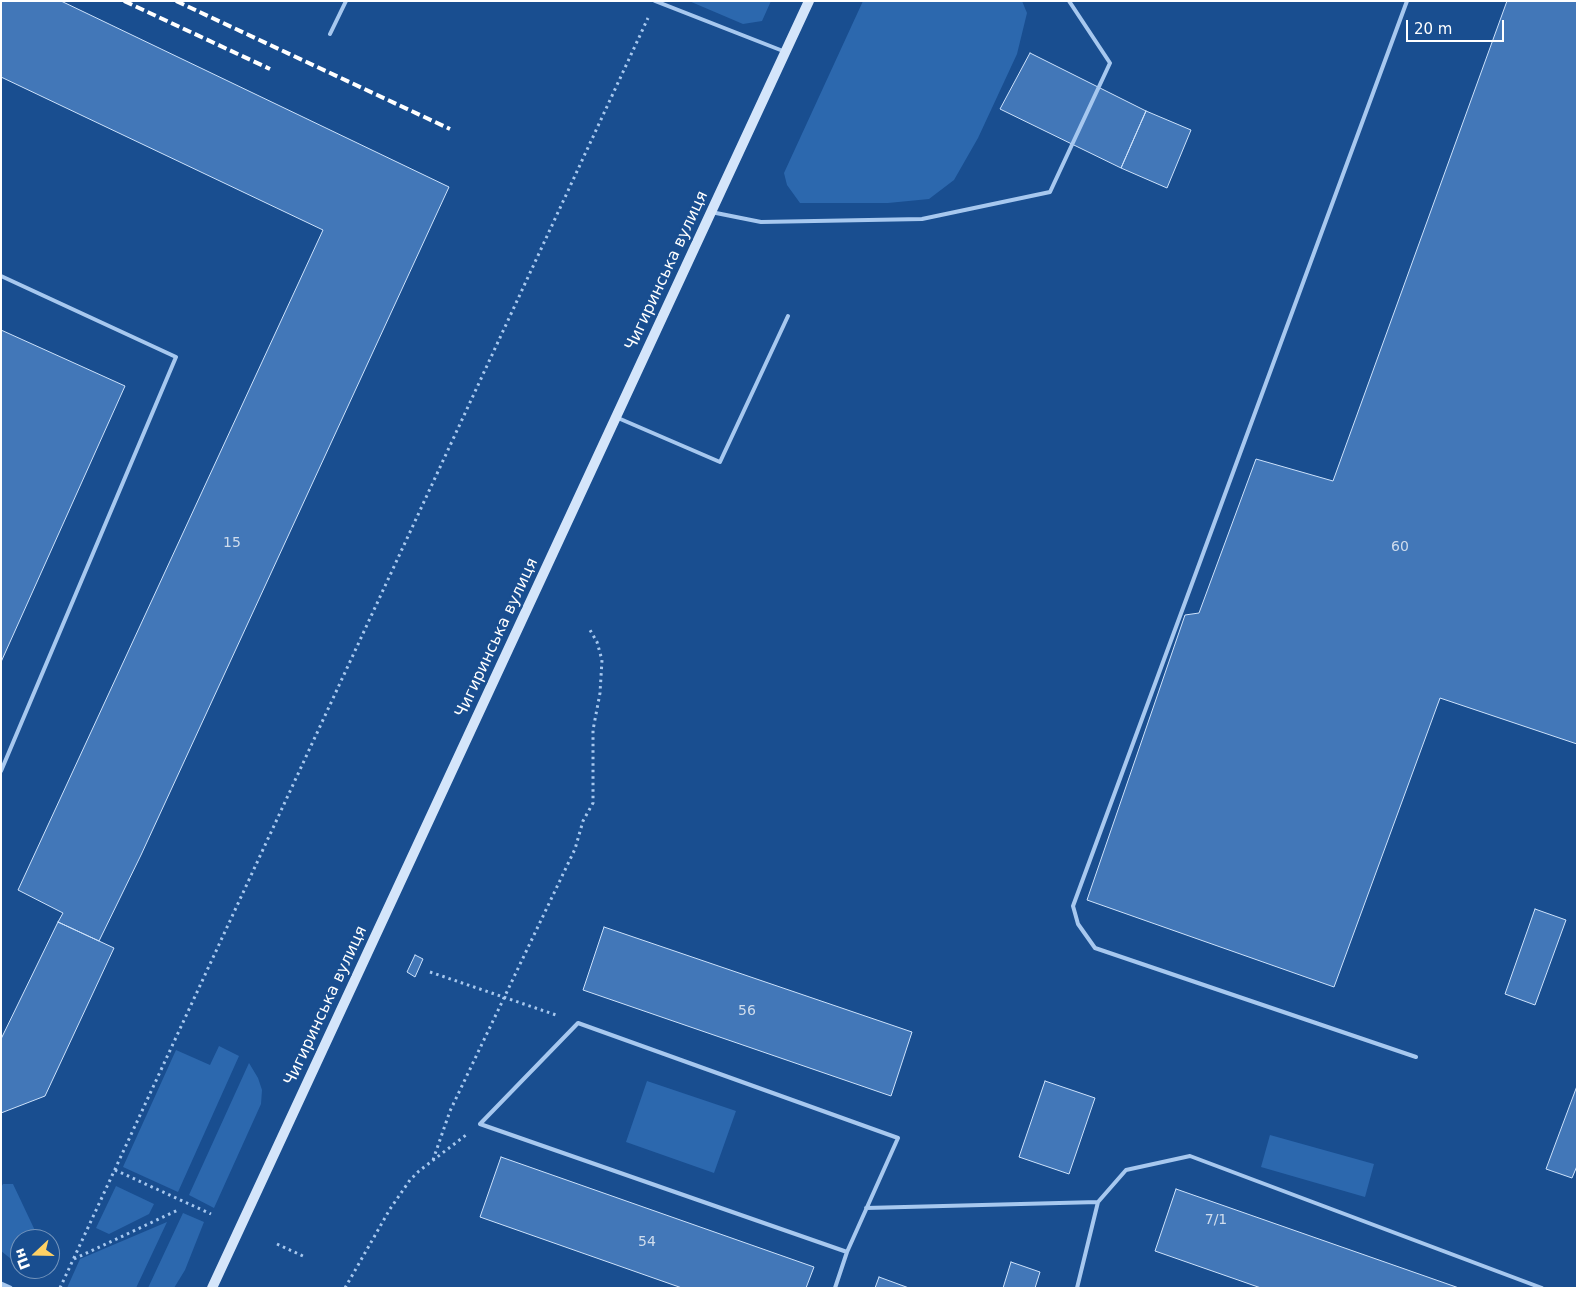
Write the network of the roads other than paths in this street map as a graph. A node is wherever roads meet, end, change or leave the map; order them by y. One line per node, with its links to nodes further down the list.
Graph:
1 (346, 1): 6 (lane)
2 (656, 1): 7 (lane)
3 (809, 1): 7 (main road, Чигиринська вулиця)
4 (1069, 1): 8 (lane)
5 (1407, 1): 13 (lane)
6 (330, 34)
7 (785, 52): 8 (main road, Чигиринська вулиця)
8 (711, 212): 11 (main road, Чигиринська вулиця)
9 (1, 276): 12 (lane)
10 (788, 316): 11 (lane)
11 (616, 417): 19 (main road, Чигиринська вулиця)
12 (1, 771)
13 (1416, 1057)
14 (1098, 1202): 15 (lane); 21 (lane); 22 (lane)
15 (866, 1208): 16 (lane); 16 (lane)
16 (847, 1252): 20 (lane)
17 (1, 1284): 18 (street)
18 (10, 1288)
19 (212, 1288)
20 (835, 1288)
21 (1077, 1288)
22 (1542, 1288)

